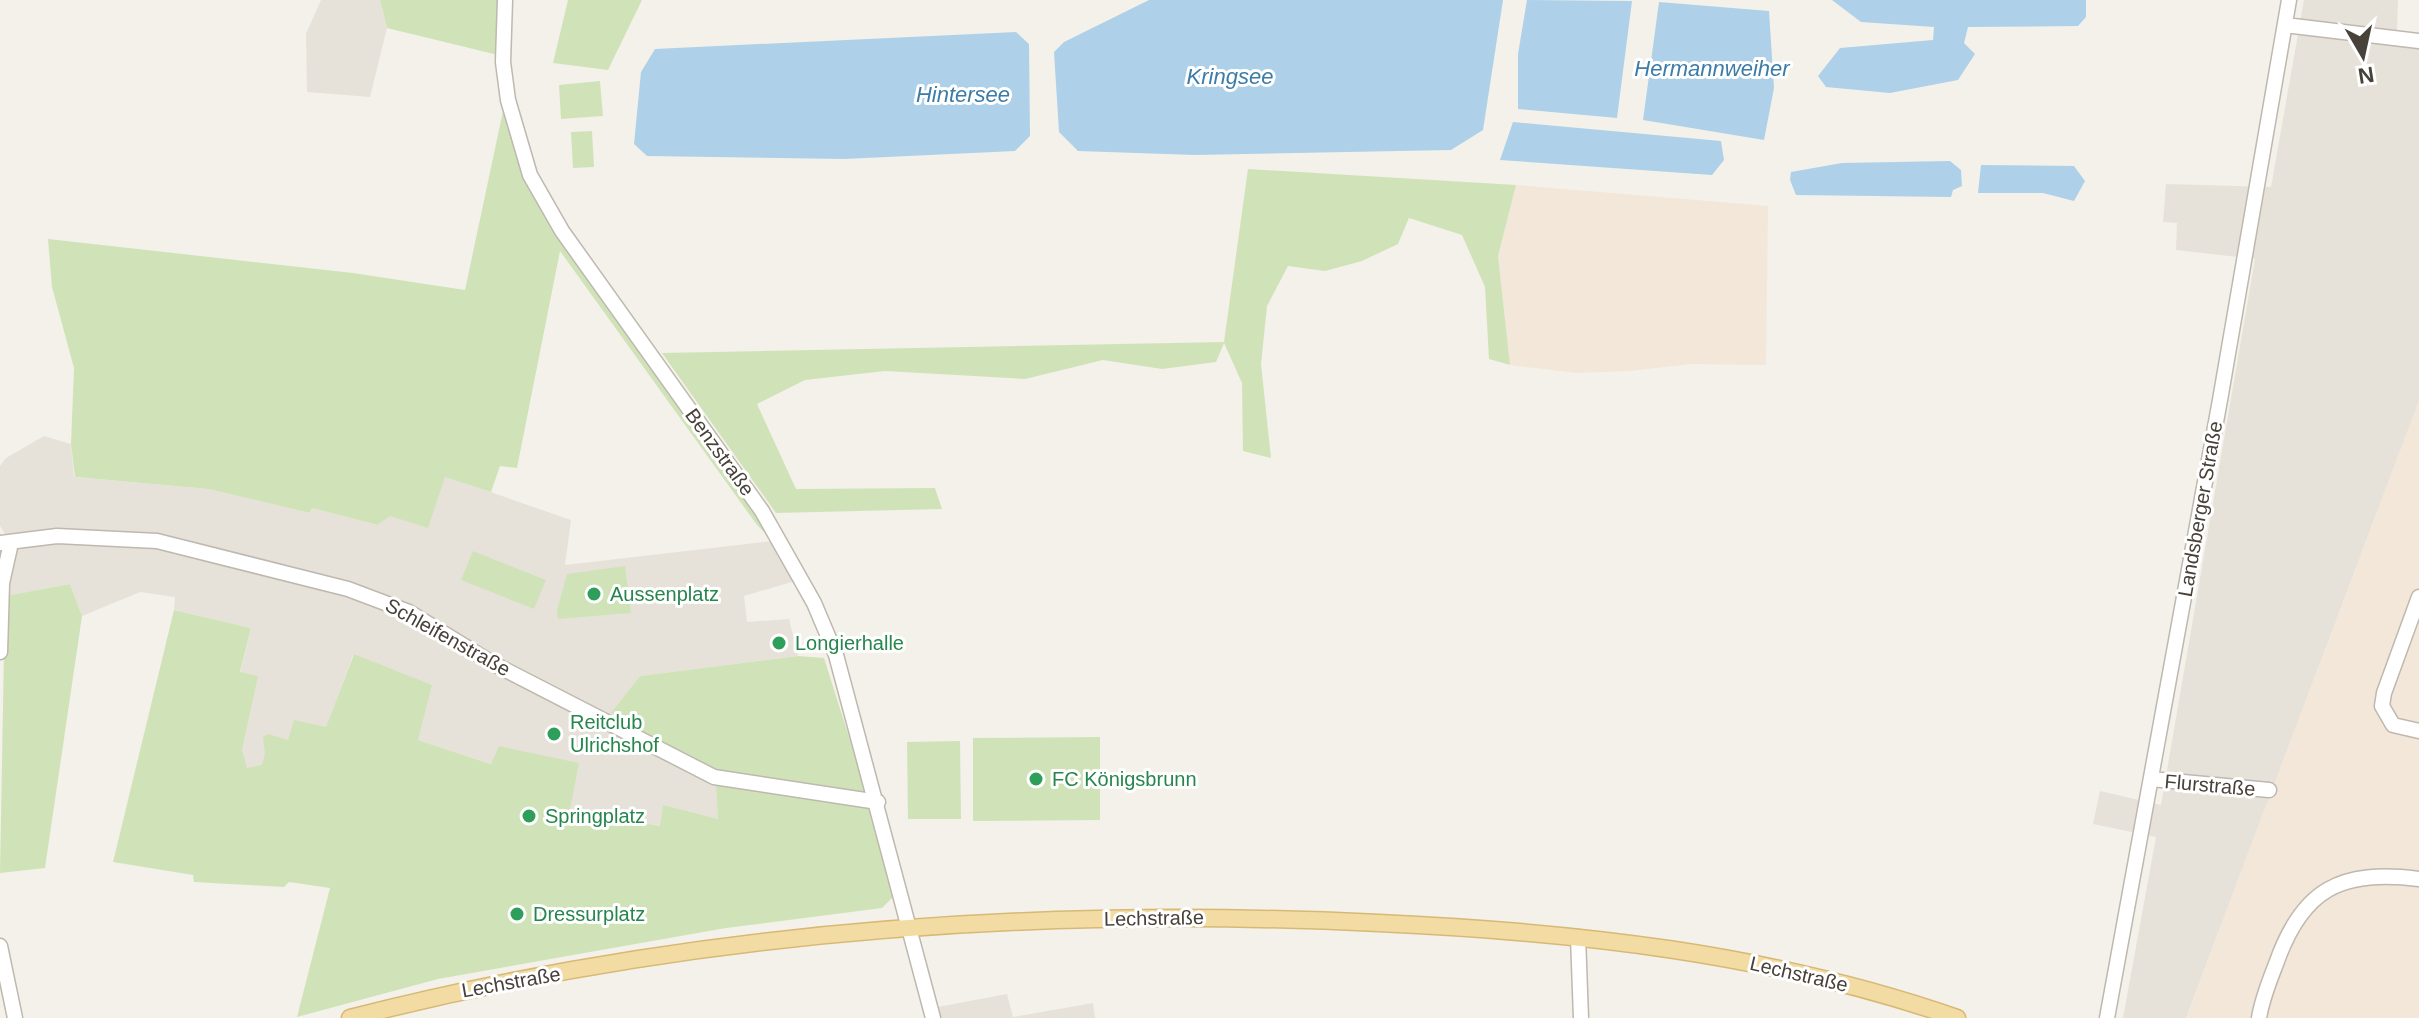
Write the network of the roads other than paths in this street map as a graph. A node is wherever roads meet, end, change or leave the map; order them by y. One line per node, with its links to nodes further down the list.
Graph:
1 (505, 0): 11 (street, Benzstraße)
2 (2289, 0): 3 (street, Landsberger Straße)
3 (2285, 25): 4 (street); 9 (street, Landsberger Straße)
4 (2419, 41)
5 (6, 543): 7 (street); 11 (street, Schleifenstraße)
6 (2419, 597): 8 (street)
7 (0, 652)
8 (2419, 731)
9 (2151, 779): 10 (street, Flurstraße); 21 (street, Landsberger Straße)
10 (2269, 790)
11 (878, 802): 13 (street, Benzstraße)
12 (2419, 879): 22 (street)
13 (909, 926): 14 (main road, Lechstraße); 17 (main road, Lechstraße); 18 (street, Benzstraße)
14 (1578, 937): 19 (street); 20 (main road, Lechstraße)
15 (0, 946): 16 (street)
16 (15, 1018)
17 (350, 1018)
18 (933, 1018)
19 (1581, 1018)
20 (1957, 1018)
21 (2107, 1018)
22 (2259, 1018)

